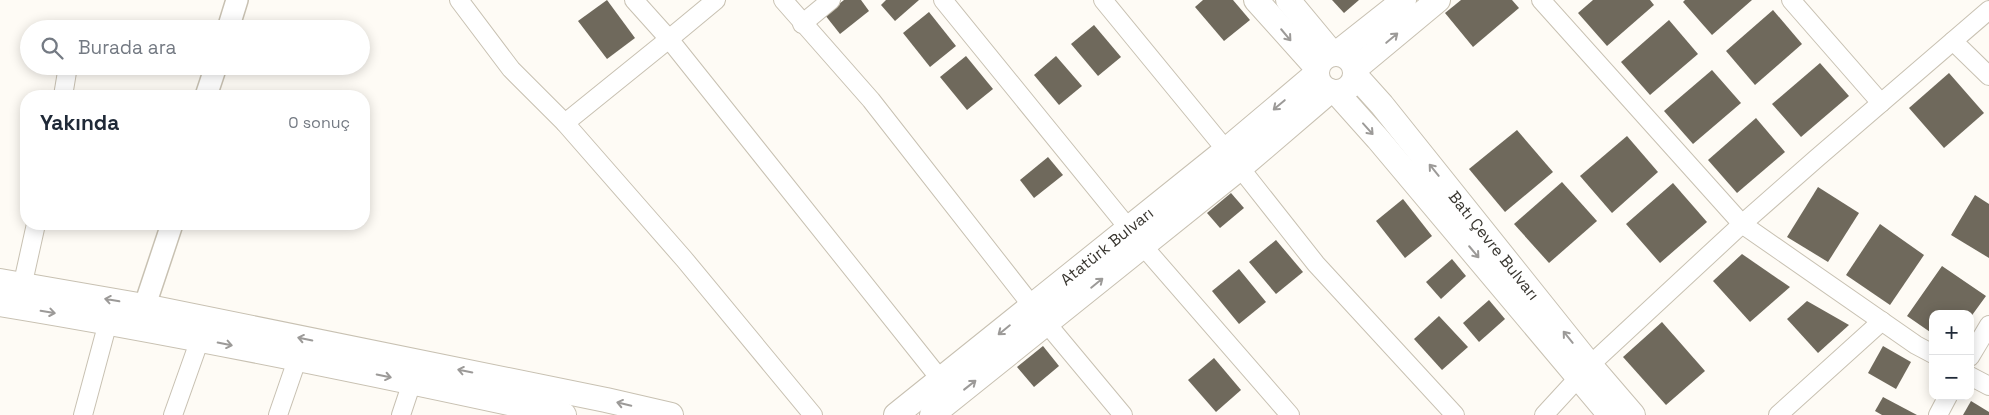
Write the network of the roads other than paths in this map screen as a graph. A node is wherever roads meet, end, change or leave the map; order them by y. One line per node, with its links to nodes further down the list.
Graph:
1 (237, 0): 16 (street)
2 (459, 0): 28 (street)
3 (634, 0): 18 (street)
4 (716, 0): 18 (street)
5 (783, 0): 17 (street)
6 (831, 0): 17 (street)
7 (943, 0): 33 (street)
8 (1103, 0): 29 (street)
9 (1256, 0): 20 (main road, one-way to 20)
10 (1288, 0): 20 (main road)
11 (1404, 0): 20 (main road, Atatürk Bulvarı)
12 (1438, 0): 21 (main road, one-way to 12)
13 (1541, 0): 30 (street)
14 (1791, 0): 27 (street)
15 (1989, 10): 19 (street)
16 (231, 20)
17 (802, 24): 35 (street)
18 (670, 39): 28 (street); 46 (street)
19 (1953, 41): 24 (street); 27 (street)
20 (1328, 72): 21 (main road); 29 (main road, Atatürk Bulvarı); 44 (main road, Batı Çevre Bulvarı, one-way to 44)
21 (1355, 72): 44 (main road, Batı Çevre Bulvarı, one-way to 21)
22 (66, 75): 25 (street)
23 (213, 75): 26 (street)
24 (1989, 76)
25 (64, 90)
26 (208, 90)
27 (1881, 103): 30 (street)
28 (565, 123): 57 (street)
29 (1233, 159): 33 (main road, Atatürk Bulvarı); 62 (street)
30 (1742, 224): 37 (street); 44 (street)
31 (34, 230): 34 (street)
32 (170, 230): 36 (street)
33 (1136, 237): 35 (main road, Atatürk Bulvarı); 61 (street)
34 (10, 294): 36 (main road, one-way to 34); 38 (main road, one-way to 38)
35 (1040, 315): 46 (main road, Atatürk Bulvarı, one-way to 46); 59 (main road, Atatürk Bulvarı, one-way to 35); 60 (street)
36 (141, 317): 38 (main road); 40 (main road); 56 (main road, one-way to 36)
37 (1882, 321): 41 (street); 66 (street)
38 (108, 322): 51 (street)
39 (1989, 325): 42 (street)
40 (200, 339): 43 (main road, one-way to 43); 52 (street)
41 (1929, 351)
42 (1971, 355)
43 (298, 357): 47 (main road, one-way to 47); 53 (street)
44 (1585, 371): 63 (street); 64 (main road, Batı Çevre Bulvarı); 65 (main road, Batı Çevre Bulvarı)
45 (1974, 378): 48 (street)
46 (942, 380): 58 (main road, Atatürk Bulvarı)
47 (412, 382): 50 (main road); 54 (street)
48 (1989, 386)
49 (1946, 400): 67 (street)
50 (520, 410): 55 (main road)
51 (84, 415)
52 (173, 415)
53 (278, 415)
54 (401, 415)
55 (564, 415)
56 (671, 415)
57 (812, 415)
58 (896, 415)
59 (932, 415)
60 (1123, 415)
61 (1290, 415)
62 (1455, 415)
63 (1544, 415)
64 (1610, 415)
65 (1633, 415)
66 (1778, 415)
67 (1938, 415)

